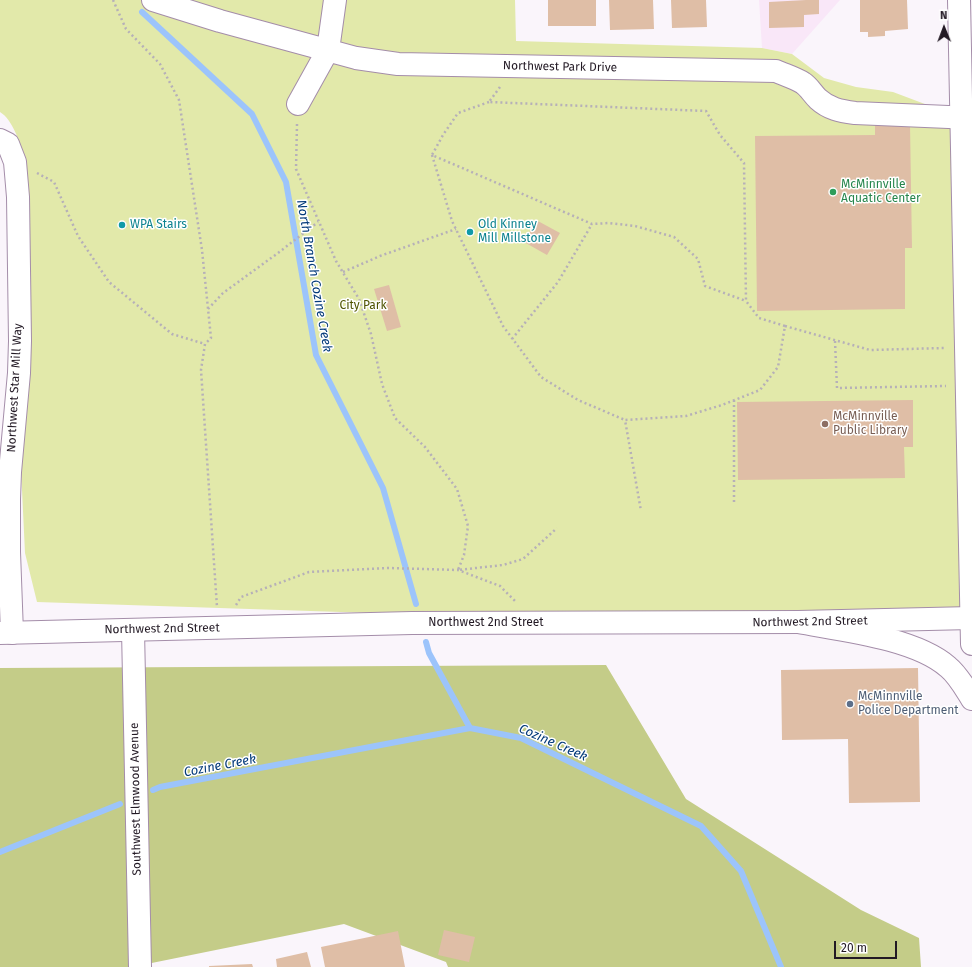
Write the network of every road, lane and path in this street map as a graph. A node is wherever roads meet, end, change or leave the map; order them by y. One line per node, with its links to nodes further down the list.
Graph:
1 (112, 0): 17 (path)
2 (153, 0): 5 (main road, Northwest Park Drive)
3 (336, 0): 5 (main road)
4 (959, 0): 9 (main road)
5 (328, 50): 6 (main road, Northwest Park Drive); 8 (main road)
6 (514, 66): 7 (path); 9 (main road, Northwest Park Drive)
7 (489, 102): 11 (path); 16 (path)
8 (298, 104): 12 (path)
9 (967, 118): 23 (main road)
10 (8, 148): 21 (path); 25 (main road, Northwest Star Mill Way)
11 (432, 155): 13 (path); 14 (path)
12 (318, 222): 15 (path); 17 (path)
13 (592, 224): 16 (path); 19 (path)
14 (456, 229): 15 (path); 19 (path)
15 (343, 272): 30 (path)
16 (746, 301): 18 (path)
17 (208, 309): 21 (path)
18 (785, 326): 20 (path); 24 (path)
19 (512, 338): 26 (path)
20 (835, 341): 22 (path); 23 (path)
21 (205, 344): 34 (path)
22 (948, 348)
23 (968, 375): 31 (main road)
24 (734, 400): 26 (path); 27 (path)
25 (7, 420): 36 (main road, Northwest Star Mill Way)
26 (625, 420): 28 (path)
27 (734, 503)
28 (641, 511)
29 (557, 528): 30 (path)
30 (458, 570): 33 (path); 34 (path)
31 (972, 618): 32 (main road, Northwest 2nd Street); 37 (main road)
32 (798, 622): 33 (main road, Northwest 2nd Street); 38 (main road)
33 (540, 623): 34 (main road, Northwest 2nd Street)
34 (218, 628): 35 (main road, Northwest 2nd Street)
35 (133, 630): 36 (main road, Northwest 2nd Street); 39 (main road, Southwest Elmwood Avenue)
36 (6, 633)
37 (972, 644)
38 (972, 699)
39 (140, 967)

